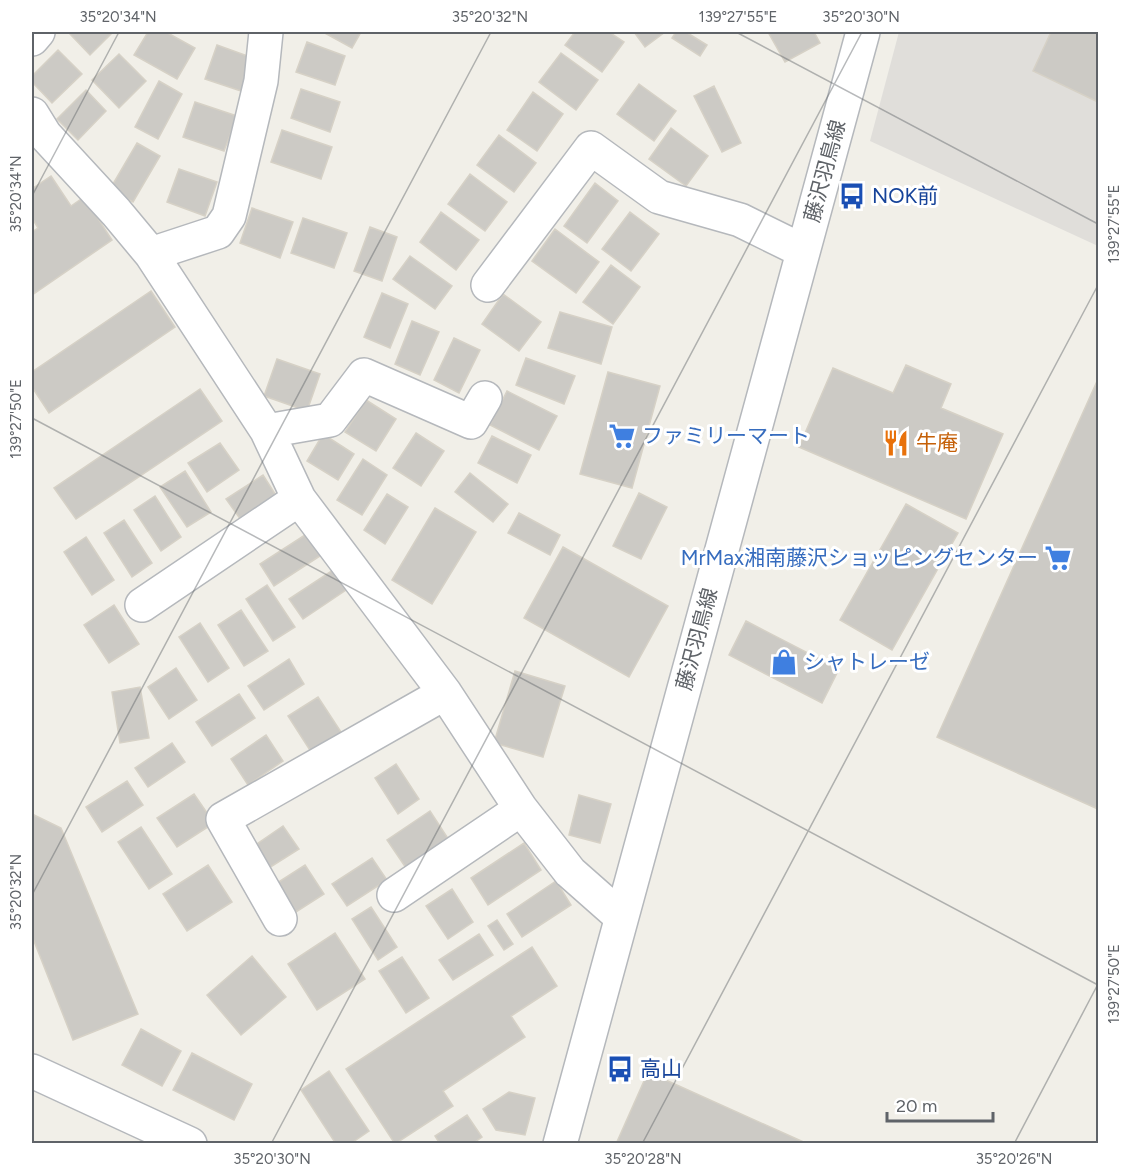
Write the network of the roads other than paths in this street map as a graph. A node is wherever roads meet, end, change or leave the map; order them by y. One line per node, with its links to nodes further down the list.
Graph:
1 (38, 32): 4 (street)
2 (266, 32): 7 (street)
3 (863, 32): 6 (street, 藤沢羽鳥線)
4 (32, 39)
5 (32, 114): 7 (street)
6 (802, 251): 8 (street); 16 (street, 藤沢羽鳥線)
7 (151, 254): 10 (street)
8 (488, 285)
9 (485, 398): 10 (street)
10 (267, 430): 11 (street)
11 (299, 499): 12 (street); 13 (street)
12 (142, 605)
13 (445, 693): 14 (street); 17 (street)
14 (521, 809): 15 (street); 16 (street)
15 (394, 895)
16 (621, 917): 20 (street, 藤沢羽鳥線)
17 (280, 919)
18 (32, 1071): 19 (street)
19 (190, 1143)
20 (560, 1143)

